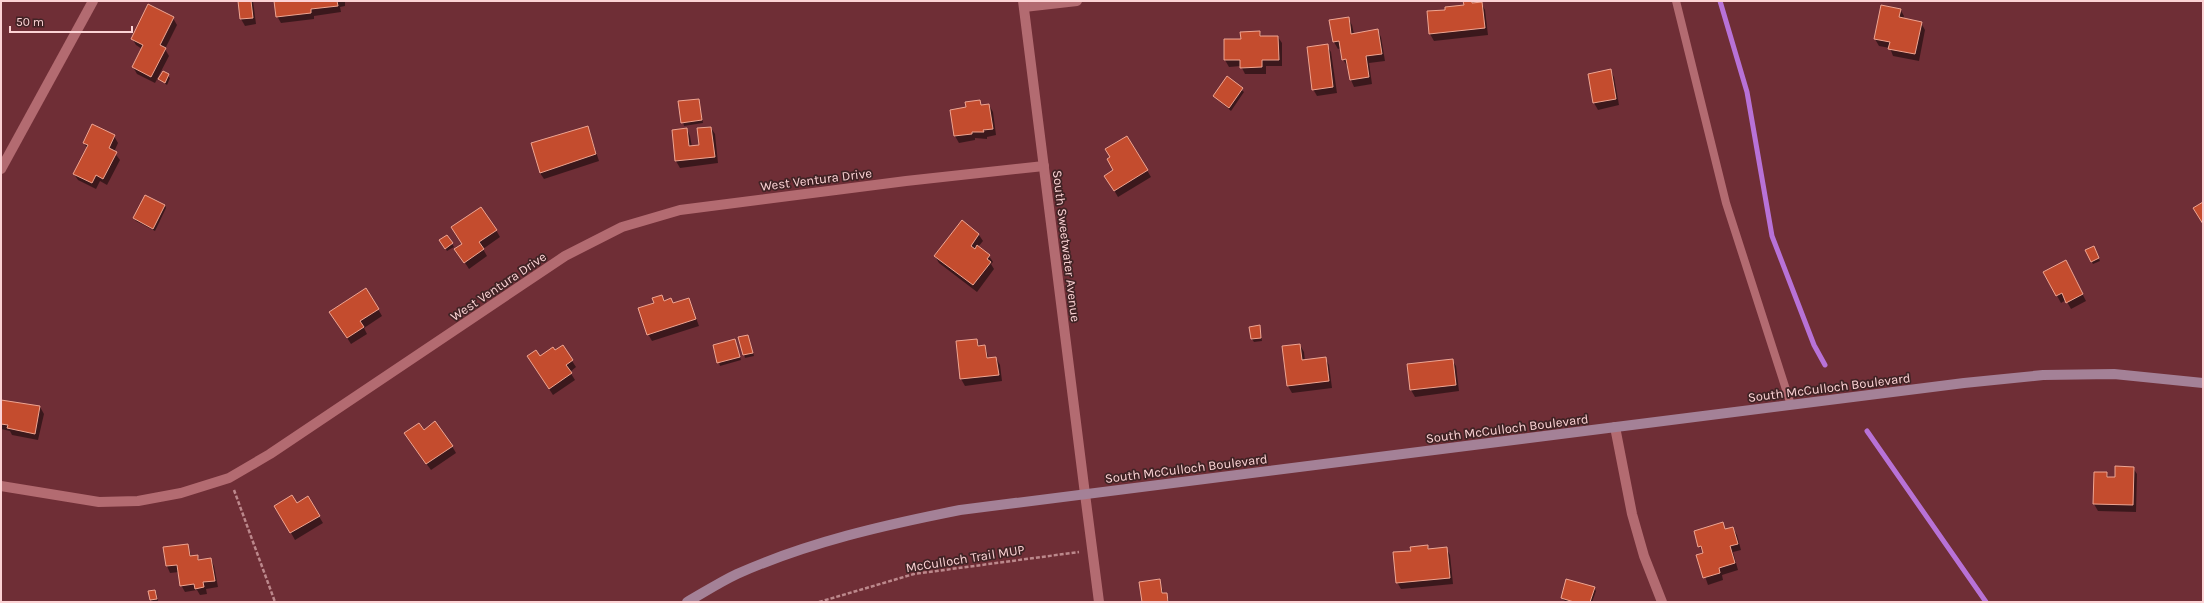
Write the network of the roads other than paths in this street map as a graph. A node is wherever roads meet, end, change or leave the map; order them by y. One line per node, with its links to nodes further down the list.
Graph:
1 (93, 1): 6 (street)
2 (1077, 1): 4 (street)
3 (1676, 1): 8 (lane)
4 (1023, 4): 5 (street, South Sweetwater Avenue)
5 (1044, 166): 10 (street, West Ventura Drive); 11 (street, South Sweetwater Avenue)
6 (1, 169)
7 (2203, 383): 8 (main road, South McCulloch Boulevard)
8 (1791, 405): 9 (main road, South McCulloch Boulevard)
9 (1615, 427): 11 (main road, South McCulloch Boulevard); 14 (street)
10 (1, 486)
11 (1085, 494): 12 (main road, South McCulloch Boulevard); 13 (street, South Sweetwater Avenue)
12 (687, 602)
13 (1099, 602)
14 (1662, 602)

